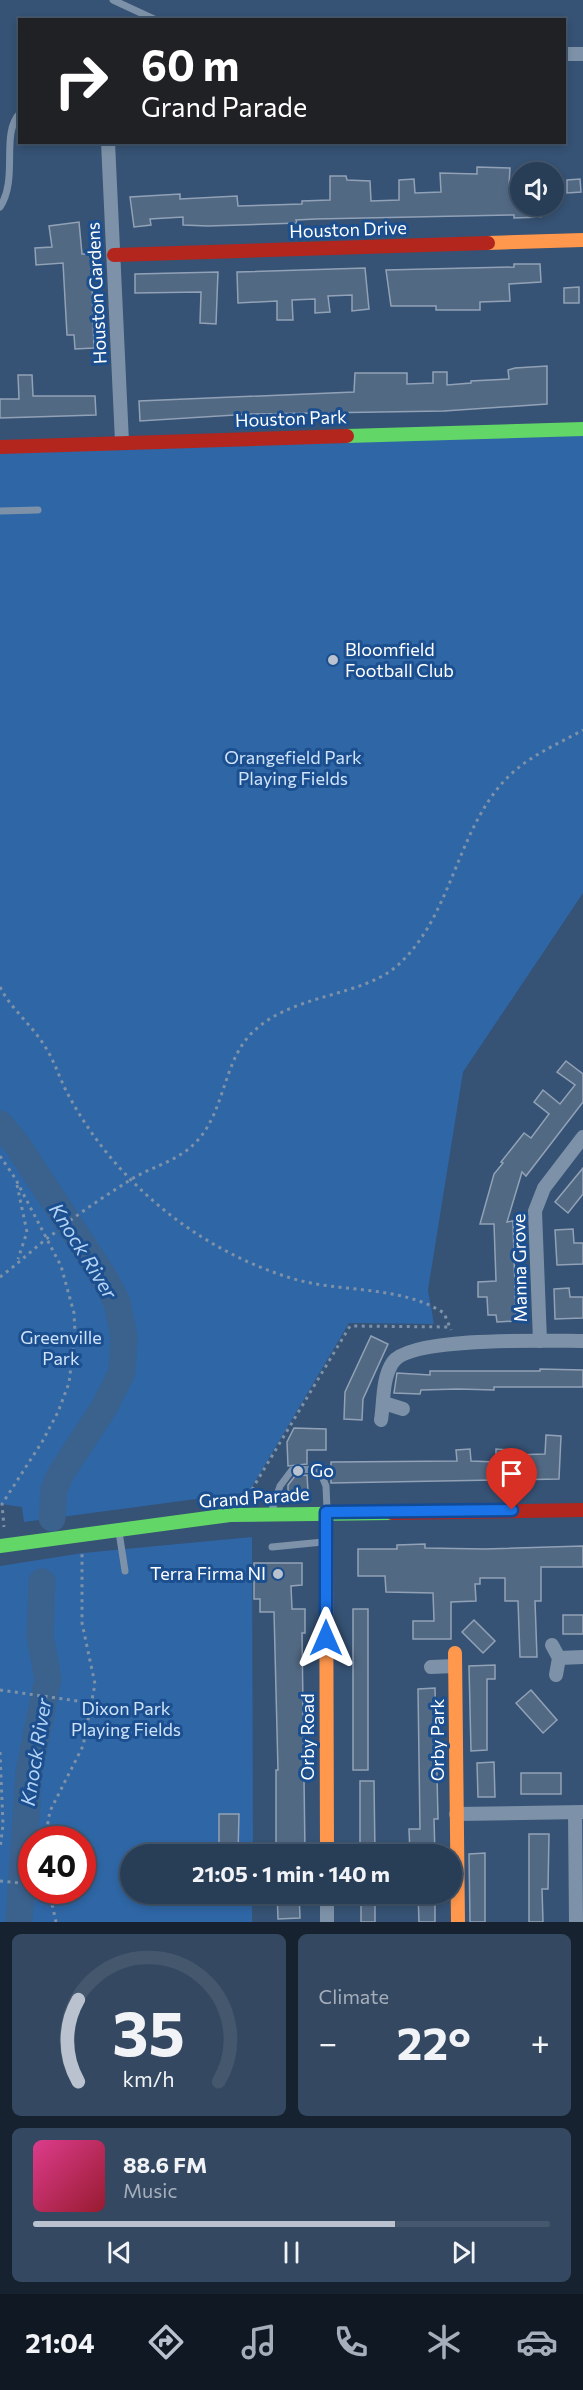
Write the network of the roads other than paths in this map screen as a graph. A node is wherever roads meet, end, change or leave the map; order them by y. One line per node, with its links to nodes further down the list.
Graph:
1 (113, 0): 2 (lane)
2 (152, 18)
3 (566, 54): 4 (street)
4 (583, 54)
5 (18, 116): 7 (lane)
6 (108, 144): 9 (street, Houston Gardens)
7 (0, 207)
8 (583, 240): 9 (street, Houston Drive)
9 (114, 255): 11 (street, Houston Gardens)
10 (583, 429): 11 (street, Houston Park)
11 (122, 442): 12 (street, Houston Park)
12 (0, 447)
13 (38, 510): 14 (lane)
14 (0, 511)
15 (583, 1137): 16 (street, Manna Grove)
16 (540, 1341): 17 (street); 18 (street)
17 (583, 1341)
18 (384, 1403): 19 (street); 20 (street)
19 (403, 1409)
20 (381, 1420)
21 (583, 1510): 22 (street, Grand Parade)
22 (326, 1512): 23 (street, Grand Parade); 23 (lane); 25 (street, Orby Road)
23 (272, 1513): 24 (street, Grand Parade)
24 (118, 1529): 26 (street, Grand Parade); 28 (lane)
25 (326, 1542): 27 (lane); 36 (street, Orby Road)
26 (0, 1546)
27 (272, 1547)
28 (125, 1571)
29 (552, 1645): 31 (street)
30 (583, 1657): 31 (street)
31 (559, 1658): 33 (street)
32 (431, 1667): 35 (street, Orby Park)
33 (556, 1675)
34 (579, 1813): 35 (street); 37 (street)
35 (456, 1814): 40 (street, Orby Park)
36 (327, 1844)
37 (580, 1892): 41 (street)
38 (327, 1904): 39 (street)
39 (327, 1922)
40 (458, 1922)
41 (576, 1922)

